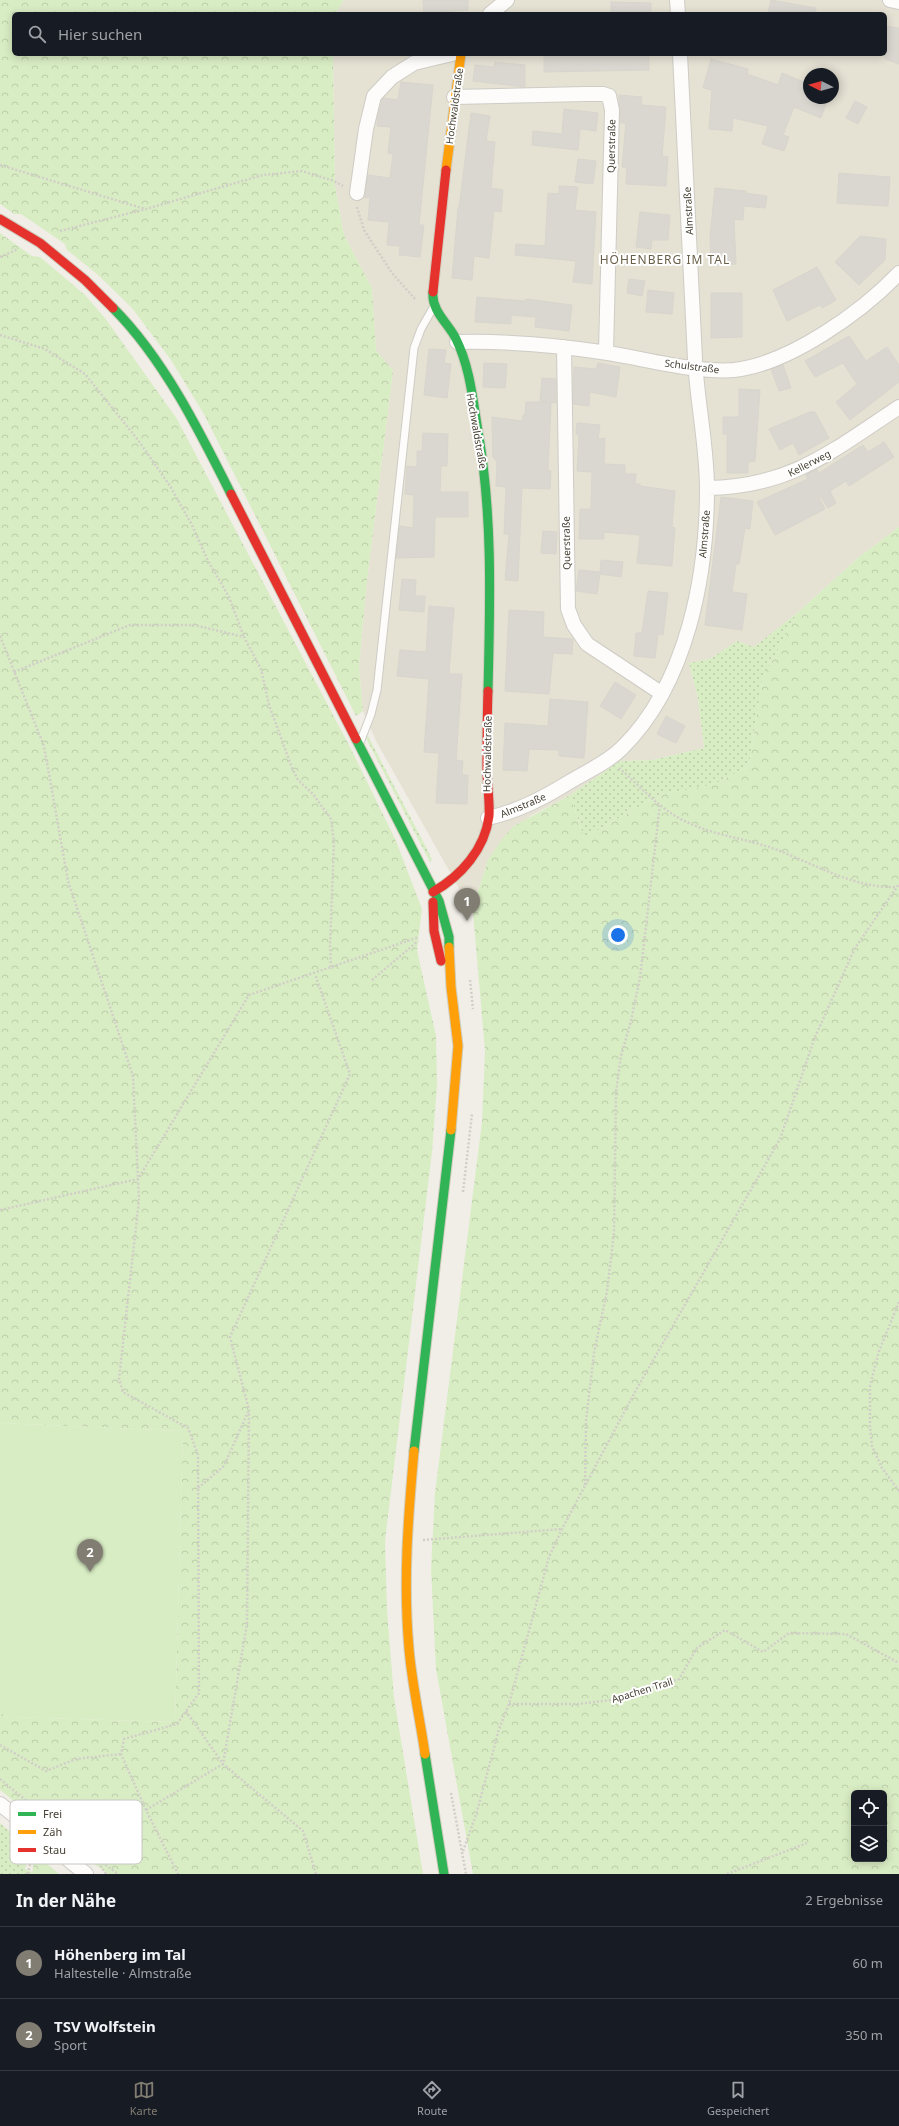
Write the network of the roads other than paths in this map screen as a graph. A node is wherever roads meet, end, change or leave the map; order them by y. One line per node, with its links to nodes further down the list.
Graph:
1 (507, 0): 5 (street)
2 (677, 0): 6 (street)
3 (890, 0): 4 (street)
4 (899, 2)
5 (492, 12)
6 (678, 12)
7 (444, 56): 11 (street, Hochwaldstraße)
8 (461, 56): 10 (main road, Hochwaldstraße)
9 (680, 56): 18 (street, Almstraße)
10 (454, 97): 14 (main road, Hochwaldstraße); 17 (street, Querstraße)
11 (357, 193)
12 (0, 219): 22 (main road)
13 (899, 273): 18 (street, Schulstraße)
14 (434, 306): 15 (main road, Hochwaldstraße); 22 (lane)
15 (457, 342): 16 (street, Schulstraße); 23 (main road, Hochwaldstraße)
16 (564, 347): 17 (street, Schulstraße); 21 (street, Querstraße)
17 (606, 352): 18 (street, Schulstraße)
18 (695, 367): 20 (street, Almstraße)
19 (899, 407): 20 (street, Kellerweg)
20 (707, 488): 21 (street, Almstraße)
21 (662, 693): 23 (street, Almstraße)
22 (359, 744): 24 (main road)
23 (488, 818): 24 (main road, Almstraße)
24 (433, 892): 25 (main road); 25 (main road)
25 (451, 987): 30 (main road)
26 (0, 1804): 27 (street)
27 (10, 1812)
28 (74, 1864): 29 (street)
29 (86, 1874)
30 (444, 1874)

